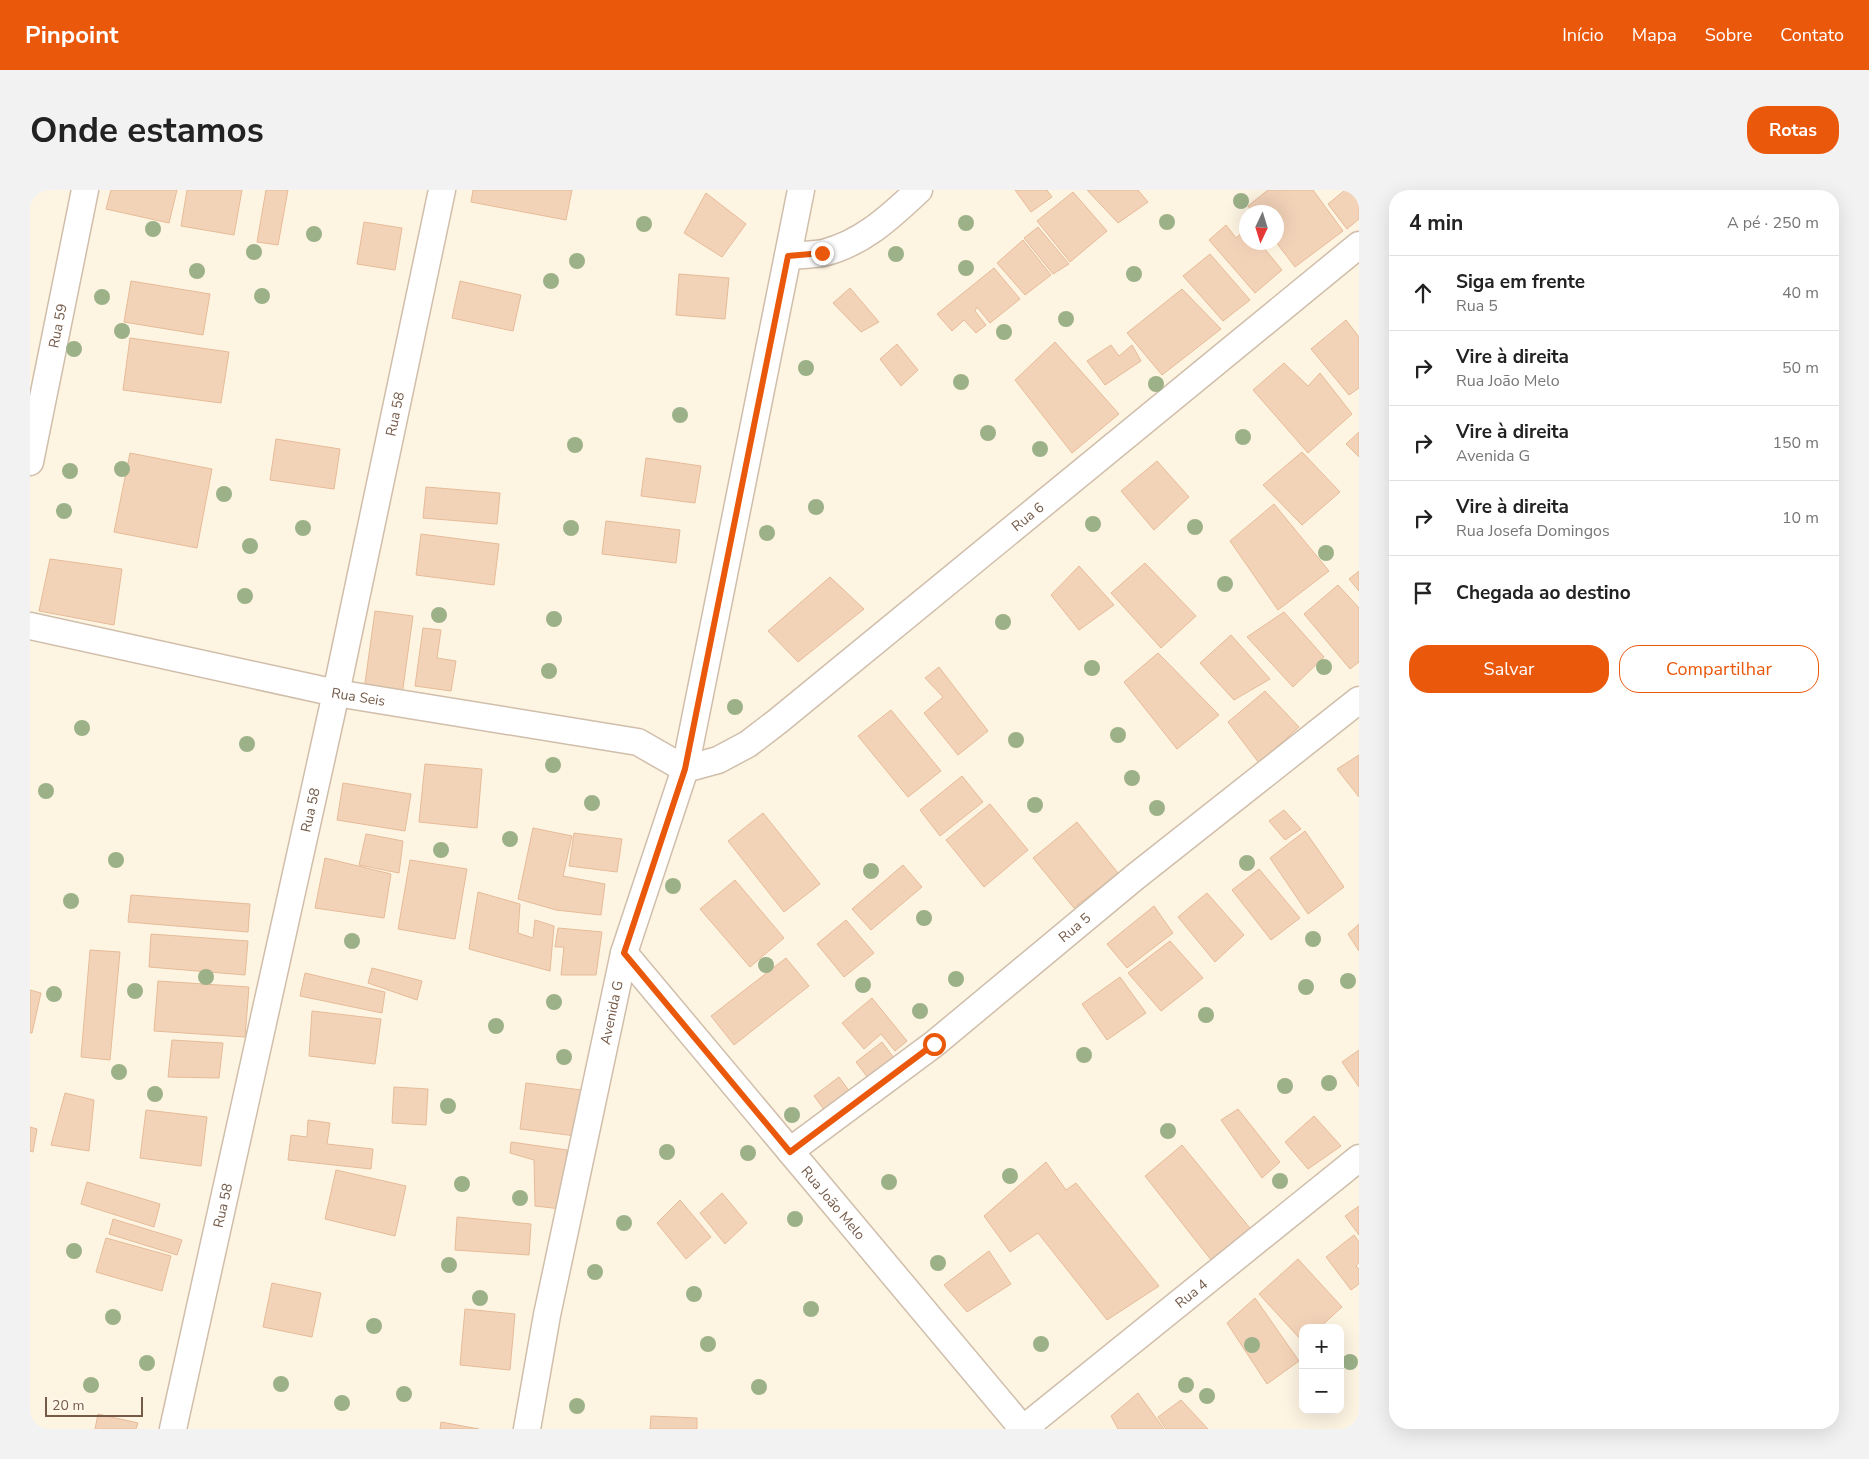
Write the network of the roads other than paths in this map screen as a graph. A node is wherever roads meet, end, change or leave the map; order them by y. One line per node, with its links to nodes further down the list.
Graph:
1 (85, 190): 7 (street, Rua 59)
2 (442, 190): 9 (street, Rua 58)
3 (801, 190): 6 (street, Avenida G)
4 (919, 190): 6 (street)
5 (1359, 245): 11 (street, Rua 6)
6 (788, 256): 11 (street, Avenida G)
7 (30, 462)
8 (30, 626): 9 (street, Rua Seis)
9 (336, 693): 11 (street, Rua Seis); 15 (street, Rua 58)
10 (1359, 700): 13 (street, Rua 5)
11 (685, 769): 12 (street, Avenida G)
12 (624, 953): 13 (street, Rua João Melo); 16 (street, Avenida G)
13 (790, 1152): 17 (street, Rua João Melo)
14 (1359, 1158): 17 (street, Rua 4)
15 (173, 1429)
16 (527, 1429)
17 (1023, 1429)

